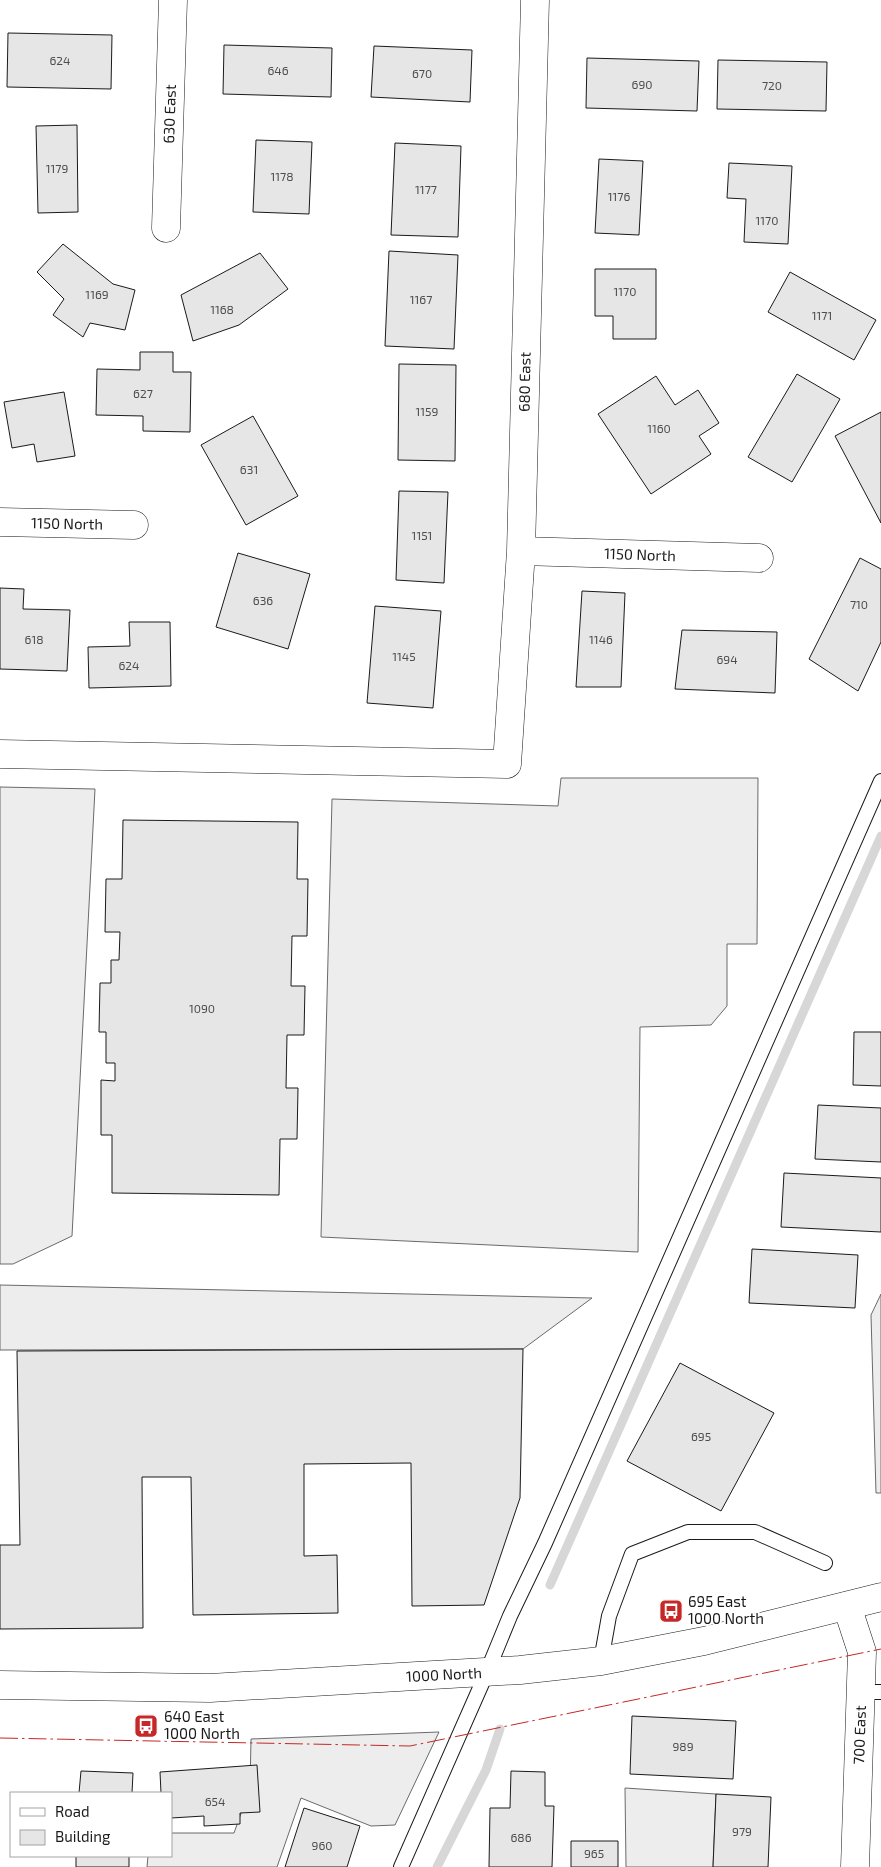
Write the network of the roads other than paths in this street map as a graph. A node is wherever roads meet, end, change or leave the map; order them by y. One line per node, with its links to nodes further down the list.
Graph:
1 (173, 0): 3 (street, 630 East)
2 (535, 0): 6 (street, 680 East)
3 (166, 228)
4 (0, 522): 5 (street, 1150 North)
5 (134, 525)
6 (521, 551): 7 (street, 1150 North); 8 (street, 680 East)
7 (759, 558)
8 (0, 754)
9 (881, 781): 14 (lane)
10 (825, 1563): 13 (lane)
11 (881, 1597): 12 (street, 1000 North)
12 (847, 1606): 13 (street, 1000 North); 16 (street, 700 East)
13 (601, 1661): 14 (street, 1000 North)
14 (487, 1672): 15 (street, 1000 North); 17 (lane)
15 (0, 1685)
16 (871, 1692): 18 (street, 700 East)
17 (401, 1867)
18 (855, 1867)

